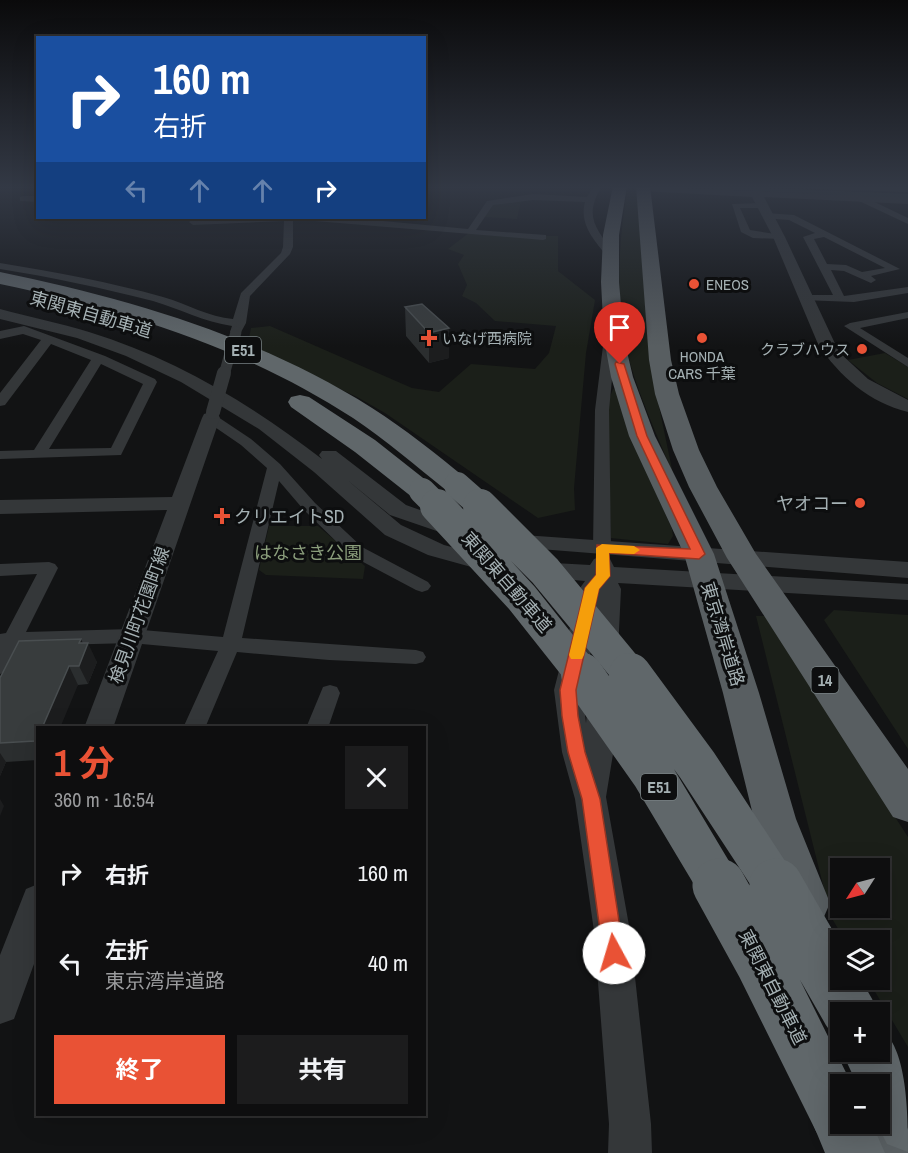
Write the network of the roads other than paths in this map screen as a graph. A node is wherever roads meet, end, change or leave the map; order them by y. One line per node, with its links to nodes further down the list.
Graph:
1 (288, 240): 22 (street)
2 (598, 240): 8 (street)
3 (611, 240): 8 (highway, 東京湾岸道路 / 14)
4 (643, 240): 38 (highway, 東京湾岸道路 / 14)
5 (780, 240): 15 (street)
6 (809, 240): 10 (street)
7 (836, 240): 11 (street)
8 (610, 254): 20 (highway, 東京湾岸道路 / 14)
9 (0, 266): 22 (street)
10 (824, 267): 11 (street); 16 (street)
11 (861, 275): 14 (street)
12 (0, 278): 34 (highway, 東関東自動車道 / E51)
13 (908, 290): 14 (street)
14 (894, 292): 16 (street); 17 (street)
15 (806, 298): 16 (street); 29 (street)
16 (840, 298)
17 (908, 300)
18 (1, 305): 34 (highway, 東関東自動車道 / E51); 37 (street); 37 (street)
19 (908, 315): 21 (street)
20 (612, 317): 37 (street); 38 (highway, 東京湾岸道路 / 14)
21 (888, 318): 23 (street); 27 (street)
22 (238, 327): 30 (street, bridge)
23 (908, 329)
24 (0, 335): 25 (street)
25 (49, 338): 26 (street); 28 (street)
26 (97, 363): 31 (street); 31 (street)
27 (908, 363)
28 (0, 402)
29 (908, 407)
30 (212, 415): 33 (street); 35 (street, 検見川町花園町線)
31 (39, 454): 32 (street)
32 (0, 455)
33 (275, 467): 41 (street); 45 (street)
34 (439, 488): 56 (highway, 東関東自動車道 / E51, bridge); 59 (highway, 東関東自動車道 / E51, bridge)
35 (181, 503): 36 (street); 43 (street, 検見川町花園町線)
36 (0, 507)
37 (602, 562): 38 (street); 63 (street)
38 (726, 569): 40 (street); 42 (street); 52 (highway, 東京湾岸道路 / 14); 55 (highway, 東京湾岸道路 / 14)
39 (0, 570): 44 (street)
40 (908, 570)
41 (423, 586)
42 (908, 592)
43 (131, 636): 44 (street); 45 (street); 49 (street, 検見川町花園町線)
44 (7, 640): 47 (street)
45 (230, 646): 46 (street); 50 (street)
46 (417, 657)
47 (0, 666)
48 (330, 693): 51 (street)
49 (99, 726)
50 (195, 726)
51 (318, 726)
52 (908, 804)
53 (36, 905): 54 (street)
54 (7, 969): 57 (street)
55 (839, 1002)
56 (843, 1002)
57 (0, 1005)
58 (875, 1062): 60 (highway)
59 (830, 1100)
60 (908, 1123)
61 (846, 1134): 64 (highway, 東関東自動車道 / E51)
62 (881, 1134): 65 (highway)
63 (630, 1153)
64 (855, 1153)
65 (887, 1153)

